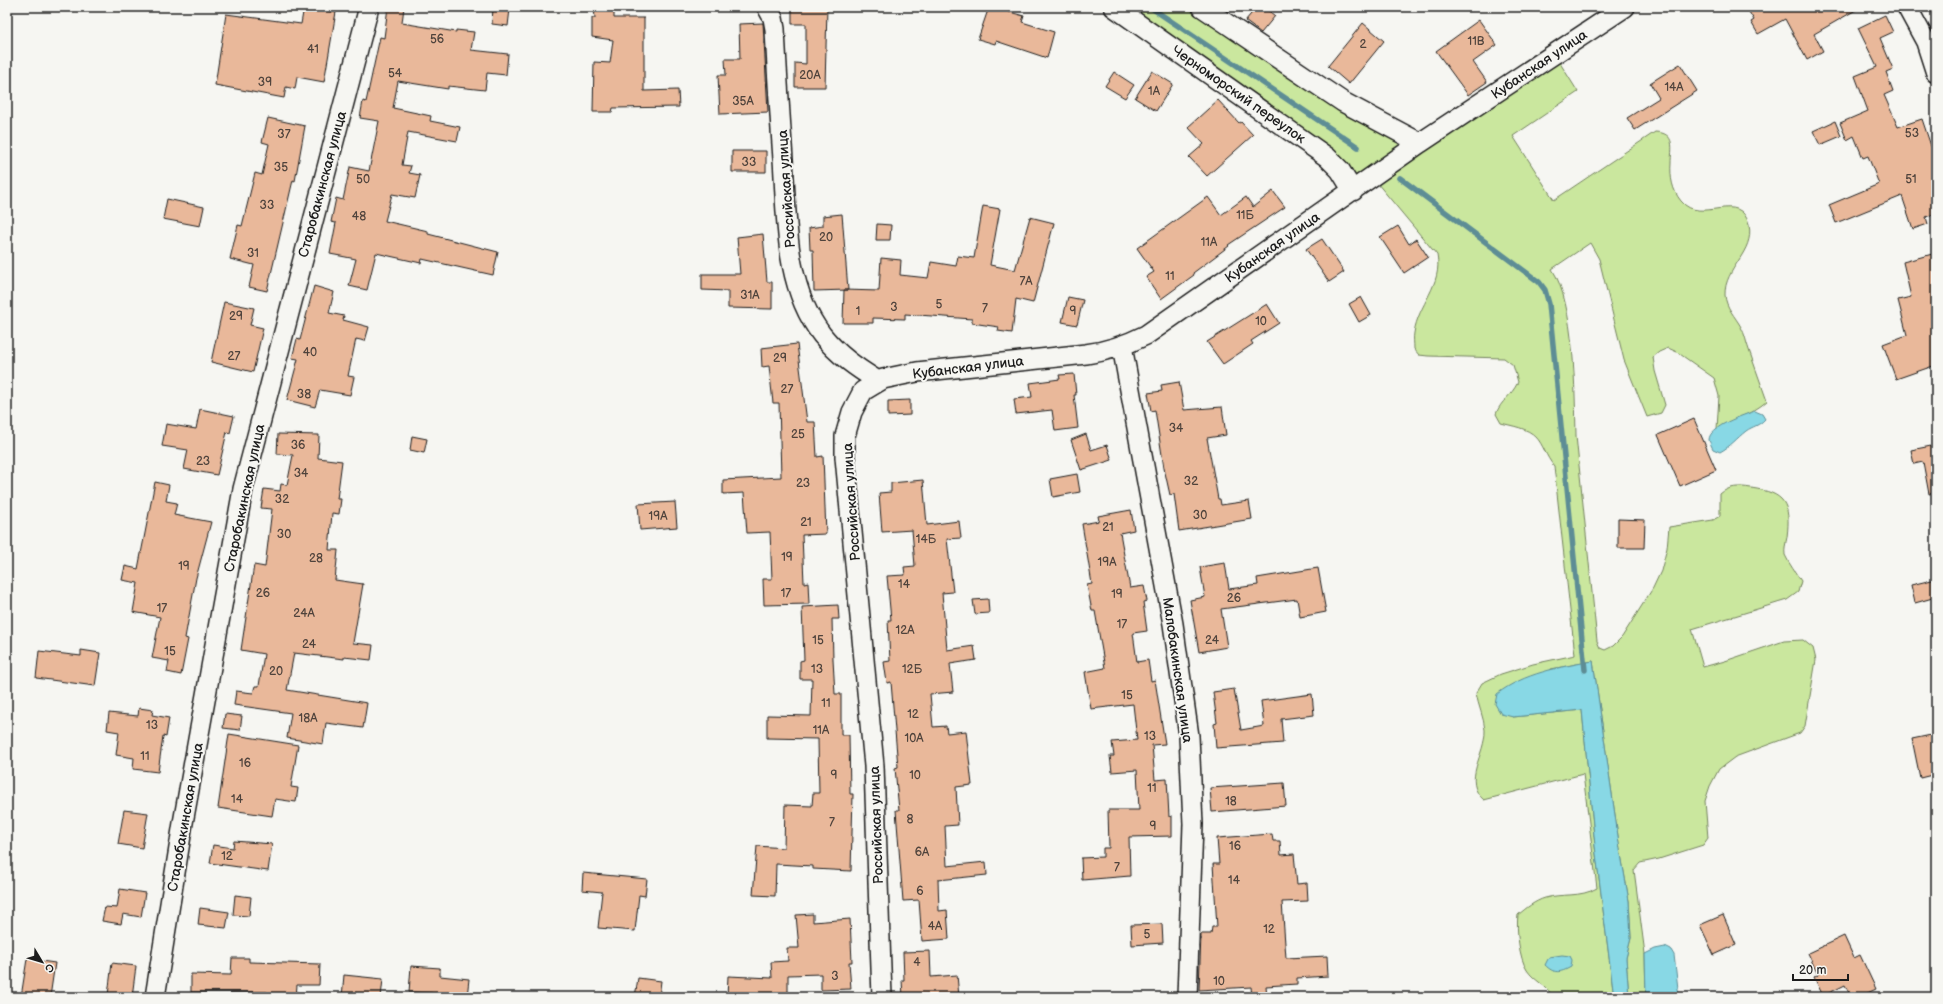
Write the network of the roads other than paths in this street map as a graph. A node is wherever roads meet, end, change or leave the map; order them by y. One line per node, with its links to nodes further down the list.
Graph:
1 (369, 7): 13 (street, Старобакинская улица)
2 (767, 7): 12 (street, Российская улица)
3 (1114, 7): 10 (street, Черноморский переулок)
4 (1202, 7): 9 (street)
5 (1625, 7): 9 (street, Кубанская улица)
6 (1907, 7): 7 (street)
7 (1931, 40): 8 (street)
8 (1936, 73)
9 (1420, 143): 10 (street, Кубанская улица)
10 (1353, 191): 11 (street, Кубанская улица)
11 (1122, 346): 12 (street, Кубанская улица); 15 (street, Малобакинская улица)
12 (878, 381): 14 (street, Российская улица)
13 (155, 997)
14 (882, 997)
15 (1187, 997)

